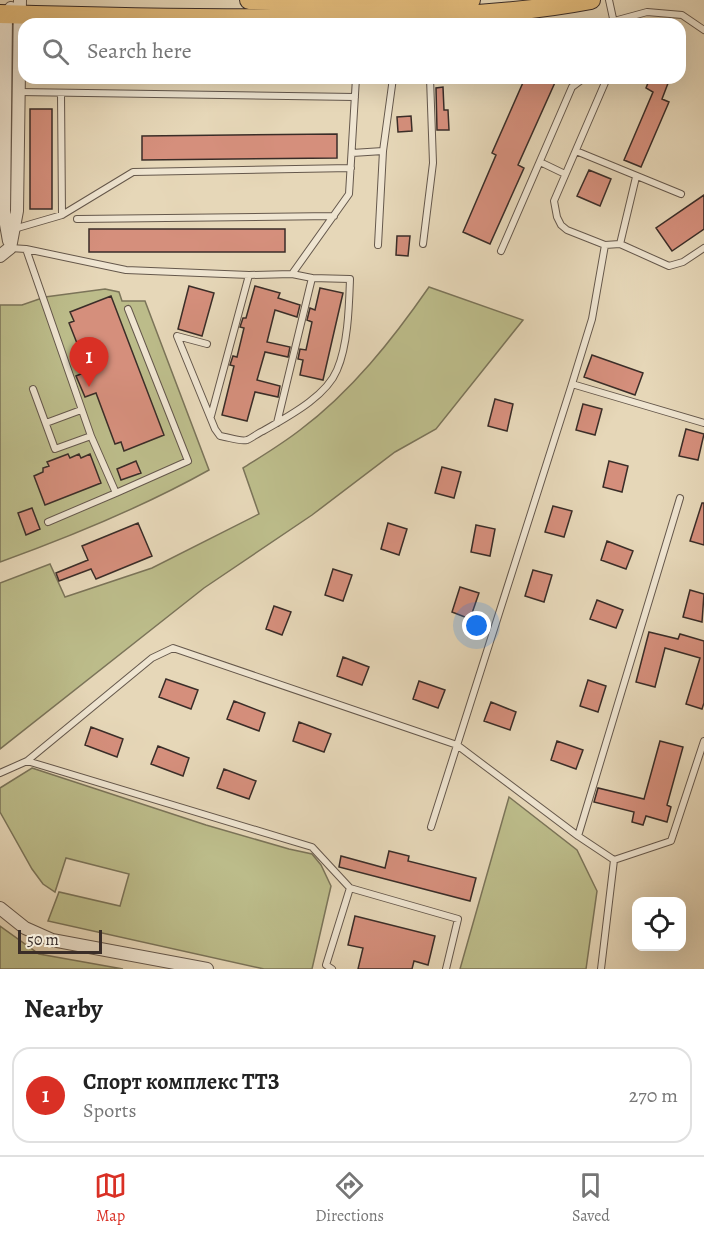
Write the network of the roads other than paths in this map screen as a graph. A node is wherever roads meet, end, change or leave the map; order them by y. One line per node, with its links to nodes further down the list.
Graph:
1 (249, 0): 5 (main road)
2 (471, 0): 6 (main road)
3 (591, 0): 9 (main road)
4 (609, 0): 10 (lane)
5 (300, 1): 6 (main road)
6 (444, 1)
7 (13, 9): 8 (main road); 13 (street); 23 (street)
8 (109, 18)
9 (411, 18)
10 (613, 18)
11 (629, 18): 12 (lane)
12 (704, 30)
13 (18, 78)
14 (18, 84): 20 (street)
15 (356, 84): 22 (lane)
16 (392, 84): 24 (lane)
17 (430, 84): 38 (lane)
18 (576, 84): 27 (lane)
19 (604, 84): 25 (lane)
20 (19, 92): 21 (lane); 37 (street)
21 (62, 93): 22 (lane); 34 (lane)
22 (355, 97): 26 (lane)
23 (3, 101): 31 (street)
24 (383, 151): 26 (lane); 40 (lane)
25 (576, 151): 29 (lane); 30 (lane)
26 (352, 153): 28 (lane)
27 (540, 162): 29 (lane); 45 (lane)
28 (351, 168): 34 (lane); 35 (lane)
29 (566, 174): 41 (lane)
30 (636, 177): 32 (lane); 39 (lane)
31 (2, 180): 33 (street)
32 (681, 194)
33 (2, 213): 37 (street)
34 (62, 215): 37 (lane)
35 (334, 216): 36 (lane); 47 (lane)
36 (77, 219)
37 (11, 230): 42 (street)
38 (423, 244)
39 (620, 244): 41 (lane); 43 (lane)
40 (378, 245)
41 (605, 245): 52 (lane)
42 (10, 248): 44 (lane); 46 (street)
43 (704, 248)
44 (26, 249): 48 (lane); 54 (lane)
45 (501, 251)
46 (0, 256)
47 (292, 274): 48 (lane); 49 (lane)
48 (249, 275): 55 (lane)
49 (312, 278): 57 (lane); 57 (lane)
50 (128, 309): 60 (lane)
51 (207, 344): 55 (lane)
52 (572, 384): 58 (lane); 64 (lane)
53 (33, 389): 56 (lane)
54 (81, 410): 56 (lane); 59 (lane)
55 (211, 417): 57 (lane)
56 (46, 423): 59 (lane)
57 (277, 423)
58 (704, 423)
59 (91, 436): 60 (lane)
60 (116, 493): 62 (lane)
61 (680, 498): 68 (lane)
62 (48, 522)
63 (704, 741): 69 (lane)
64 (457, 745): 65 (lane); 67 (lane); 68 (lane)
65 (27, 761): 66 (lane); 70 (lane)
66 (0, 773)
67 (431, 827)
68 (578, 836): 69 (lane)
69 (614, 860): 75 (lane)
70 (350, 888): 73 (lane); 74 (lane)
71 (0, 908): 72 (street)
72 (207, 969)
73 (332, 969)
74 (446, 969)
75 (601, 969)

